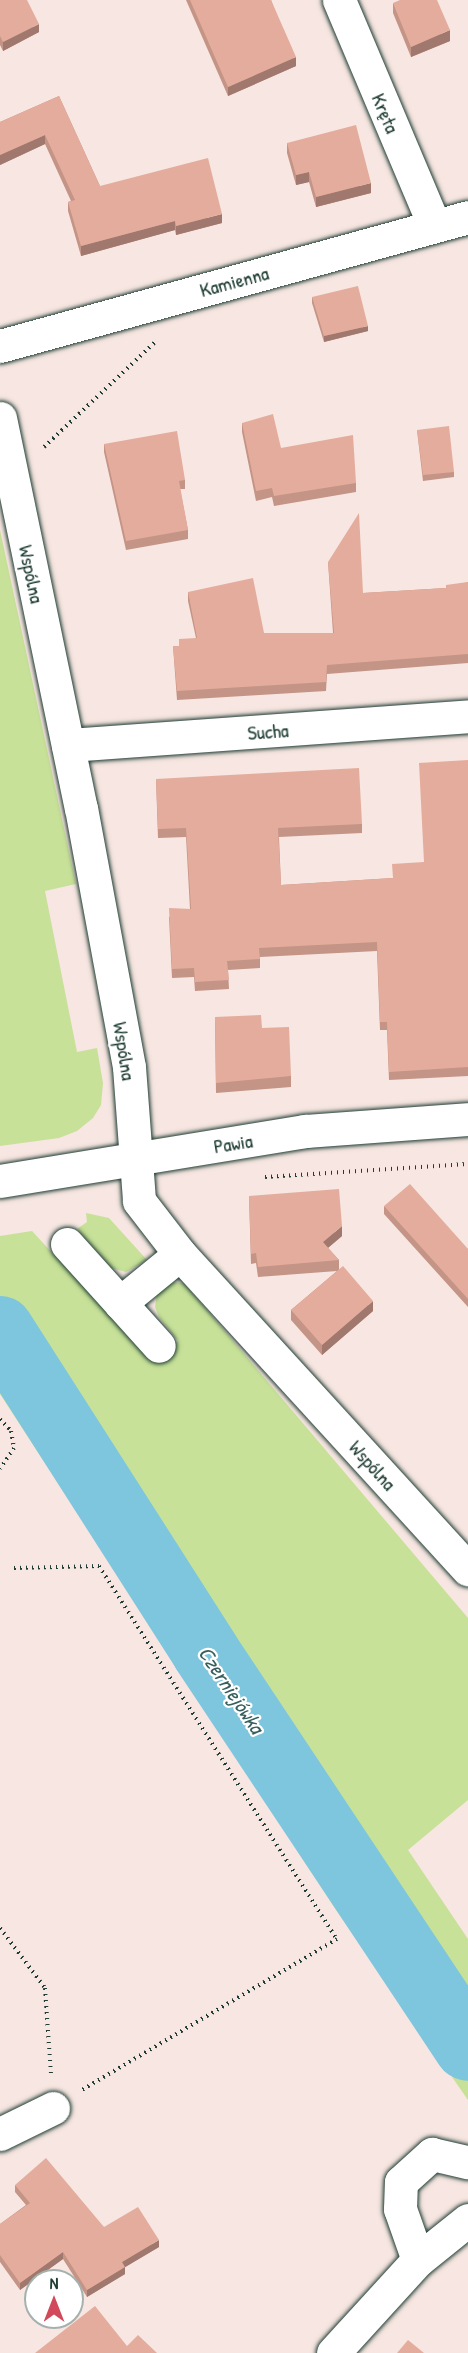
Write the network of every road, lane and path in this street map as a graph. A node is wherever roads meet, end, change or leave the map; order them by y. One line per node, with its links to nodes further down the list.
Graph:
1 (339, 0): 3 (street, Kręta)
2 (468, 216): 3 (street, Kamienna)
3 (434, 225): 5 (street, Kamienna)
4 (163, 335): 7 (path)
5 (0, 345)
6 (0, 418): 9 (street, Wspólna)
7 (41, 453)
8 (468, 716): 9 (street, Sucha)
9 (68, 744): 11 (street, Wspólna)
10 (468, 1119): 11 (street, Pawia)
11 (135, 1158): 14 (street, Pawia); 16 (street, Wspólna)
12 (468, 1164): 13 (path)
13 (253, 1177)
14 (0, 1181)
15 (67, 1244): 17 (street)
16 (180, 1254): 17 (street); 22 (street, Wspólna)
17 (120, 1303): 18 (street)
18 (159, 1346)
19 (0, 1419): 20 (path)
20 (0, 1469)
21 (14, 1568): 24 (path)
22 (468, 1569)
23 (0, 1928): 24 (path)
24 (53, 2108): 25 (street)
25 (0, 2134)
26 (468, 2162): 28 (street)
27 (468, 2220): 28 (street)
28 (418, 2260): 29 (street)
29 (333, 2353)

